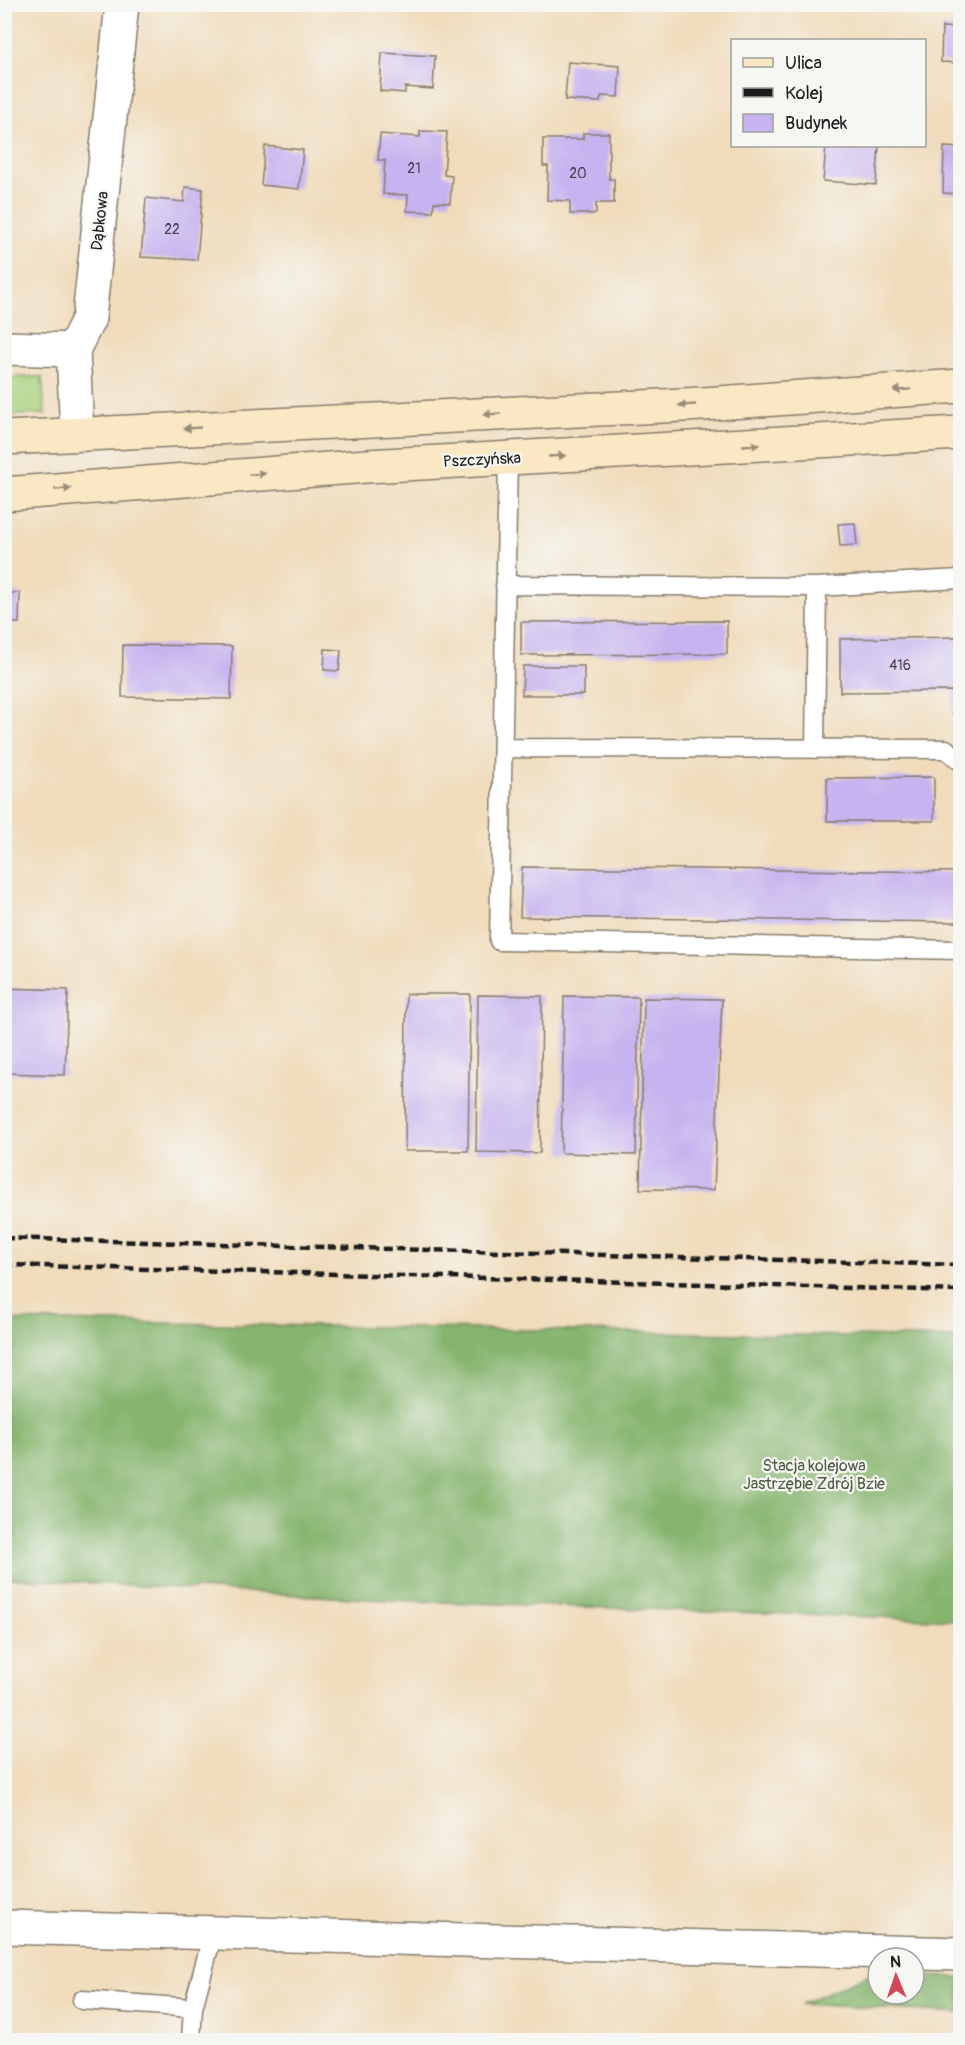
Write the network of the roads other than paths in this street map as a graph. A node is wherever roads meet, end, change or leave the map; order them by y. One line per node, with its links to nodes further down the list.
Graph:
1 (122, 4): 3 (street, Dąbkowa)
2 (4, 348): 3 (street)
3 (73, 350): 5 (street, Dąbkowa)
4 (960, 386): 5 (main road, one-way to 5)
5 (77, 434): 7 (main road)
6 (960, 434): 8 (main road, Pszczyńska, one-way to 6)
7 (4, 438)
8 (508, 458): 9 (main road, Pszczyńska, one-way to 8); 11 (lane)
9 (4, 494)
10 (960, 579): 12 (lane)
11 (505, 585): 12 (lane); 13 (lane)
12 (817, 586): 14 (lane)
13 (503, 748): 14 (lane); 16 (lane)
14 (814, 749): 15 (lane)
15 (960, 761)
16 (960, 950)
17 (4, 1927): 18 (street)
18 (213, 1933): 19 (street); 21 (lane)
19 (960, 1954)
20 (82, 2000): 21 (lane)
21 (193, 2008): 22 (lane)
22 (191, 2040)

